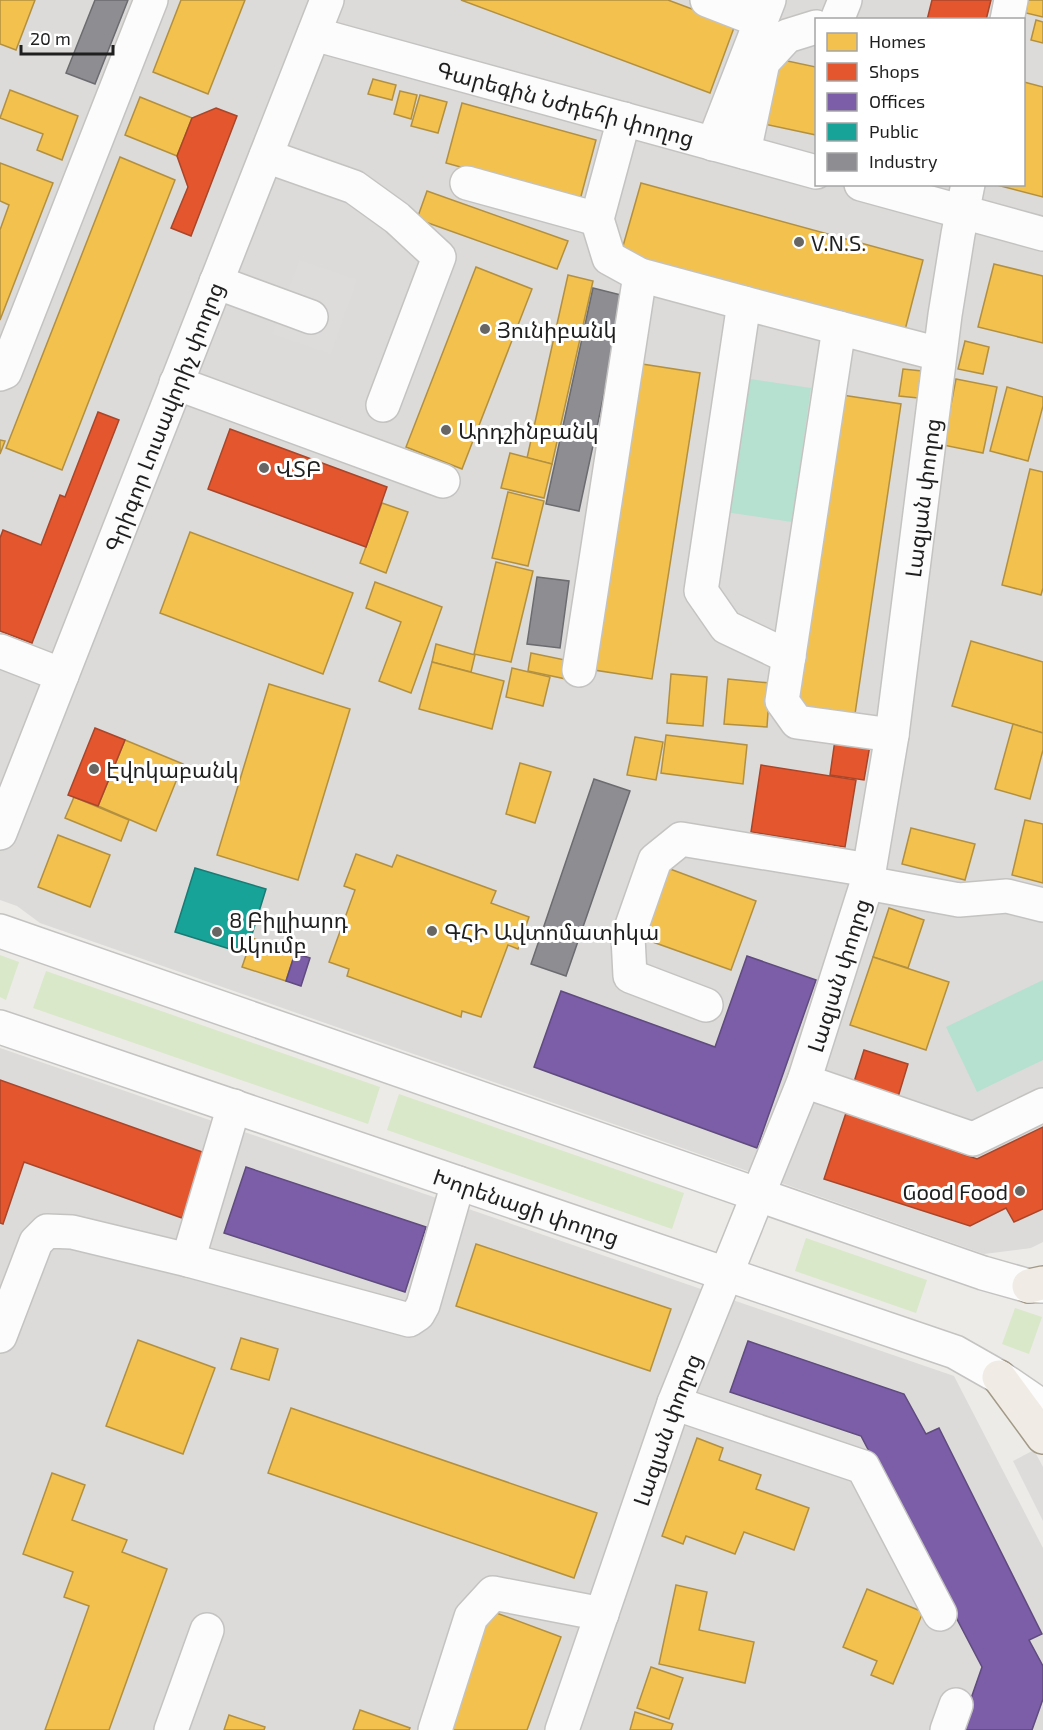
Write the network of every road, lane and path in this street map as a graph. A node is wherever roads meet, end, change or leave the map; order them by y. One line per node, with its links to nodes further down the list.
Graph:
1 (151, 0): 26 (street)
2 (327, 0): 10 (street, Գրիգոր Լուսավորիչ փողոց)
3 (707, 0): 6 (street)
4 (845, 0): 7 (street)
5 (1011, 0): 8 (street)
6 (765, 10): 12 (street)
7 (838, 18)
8 (1007, 18)
9 (815, 27): 12 (street)
10 (314, 34): 11 (street, Գարեգին Նժդեհի փողոց); 13 (street, Գրիգոր Լուսավորիչ փողոց)
11 (624, 119): 12 (street, Գարեգին Նժդեհի փողոց); 18 (street)
12 (728, 148): 14 (street, Գարեգին Նժդեհի փողոց)
13 (266, 156): 21 (street, Գրիգոր Լուսավորիչ փողոց); 28 (street)
14 (815, 172)
15 (467, 183): 18 (street)
16 (876, 186): 17 (street)
17 (965, 198): 19 (street); 25 (street, Լազյան փողոց)
18 (597, 219): 20 (street)
19 (1043, 234)
20 (640, 275): 22 (street); 32 (street)
21 (216, 282): 23 (street); 27 (street, Գրիգոր Լուսավորիչ փողոց)
22 (744, 303): 24 (street); 31 (street)
23 (311, 317)
24 (839, 328): 25 (street); 31 (street)
25 (939, 354): 34 (street, Լազյան փողոց)
26 (0, 374)
27 (176, 383): 29 (street); 33 (street, Գրիգոր Լուսավորիչ փողոց)
28 (383, 405)
29 (443, 481)
30 (0, 651): 33 (street)
31 (789, 657): 34 (street)
32 (579, 670)
33 (62, 675): 35 (street, Գրիգոր Լուսավորիչ փողոց)
34 (891, 735): 36 (street, Լազյան փողոց)
35 (0, 833)
36 (868, 876): 37 (street); 39 (street); 41 (street, Լազյան փողոց)
37 (1043, 905)
38 (0, 931): 45 (street)
39 (706, 1005)
40 (0, 1027): 43 (street, Խորենացի փողոց)
41 (804, 1081): 42 (street); 45 (street, Լազյան փողոց)
42 (1043, 1105)
43 (234, 1107): 44 (street, Խորենացի փողոց); 46 (street)
44 (458, 1183): 46 (street); 47 (street, Խորենացի փողոց)
45 (758, 1195): 47 (street, Լազյան փողոց); 48 (street)
46 (188, 1260): 49 (street)
47 (726, 1274): 50 (street, Խորենացի փողոց); 51 (street, Լազյան փողոց)
48 (1038, 1285)
49 (0, 1336)
50 (999, 1377): 52 (street, Խորենացի փողոց); 53 (main road)
51 (674, 1403): 54 (street, Լազյան փողոց); 55 (street)
52 (1043, 1407)
53 (1043, 1437)
54 (602, 1614): 58 (street); 59 (street, Լազյան փողոց)
55 (940, 1614)
56 (207, 1630): 57 (street)
57 (171, 1730)
58 (435, 1730)
59 (562, 1730)

